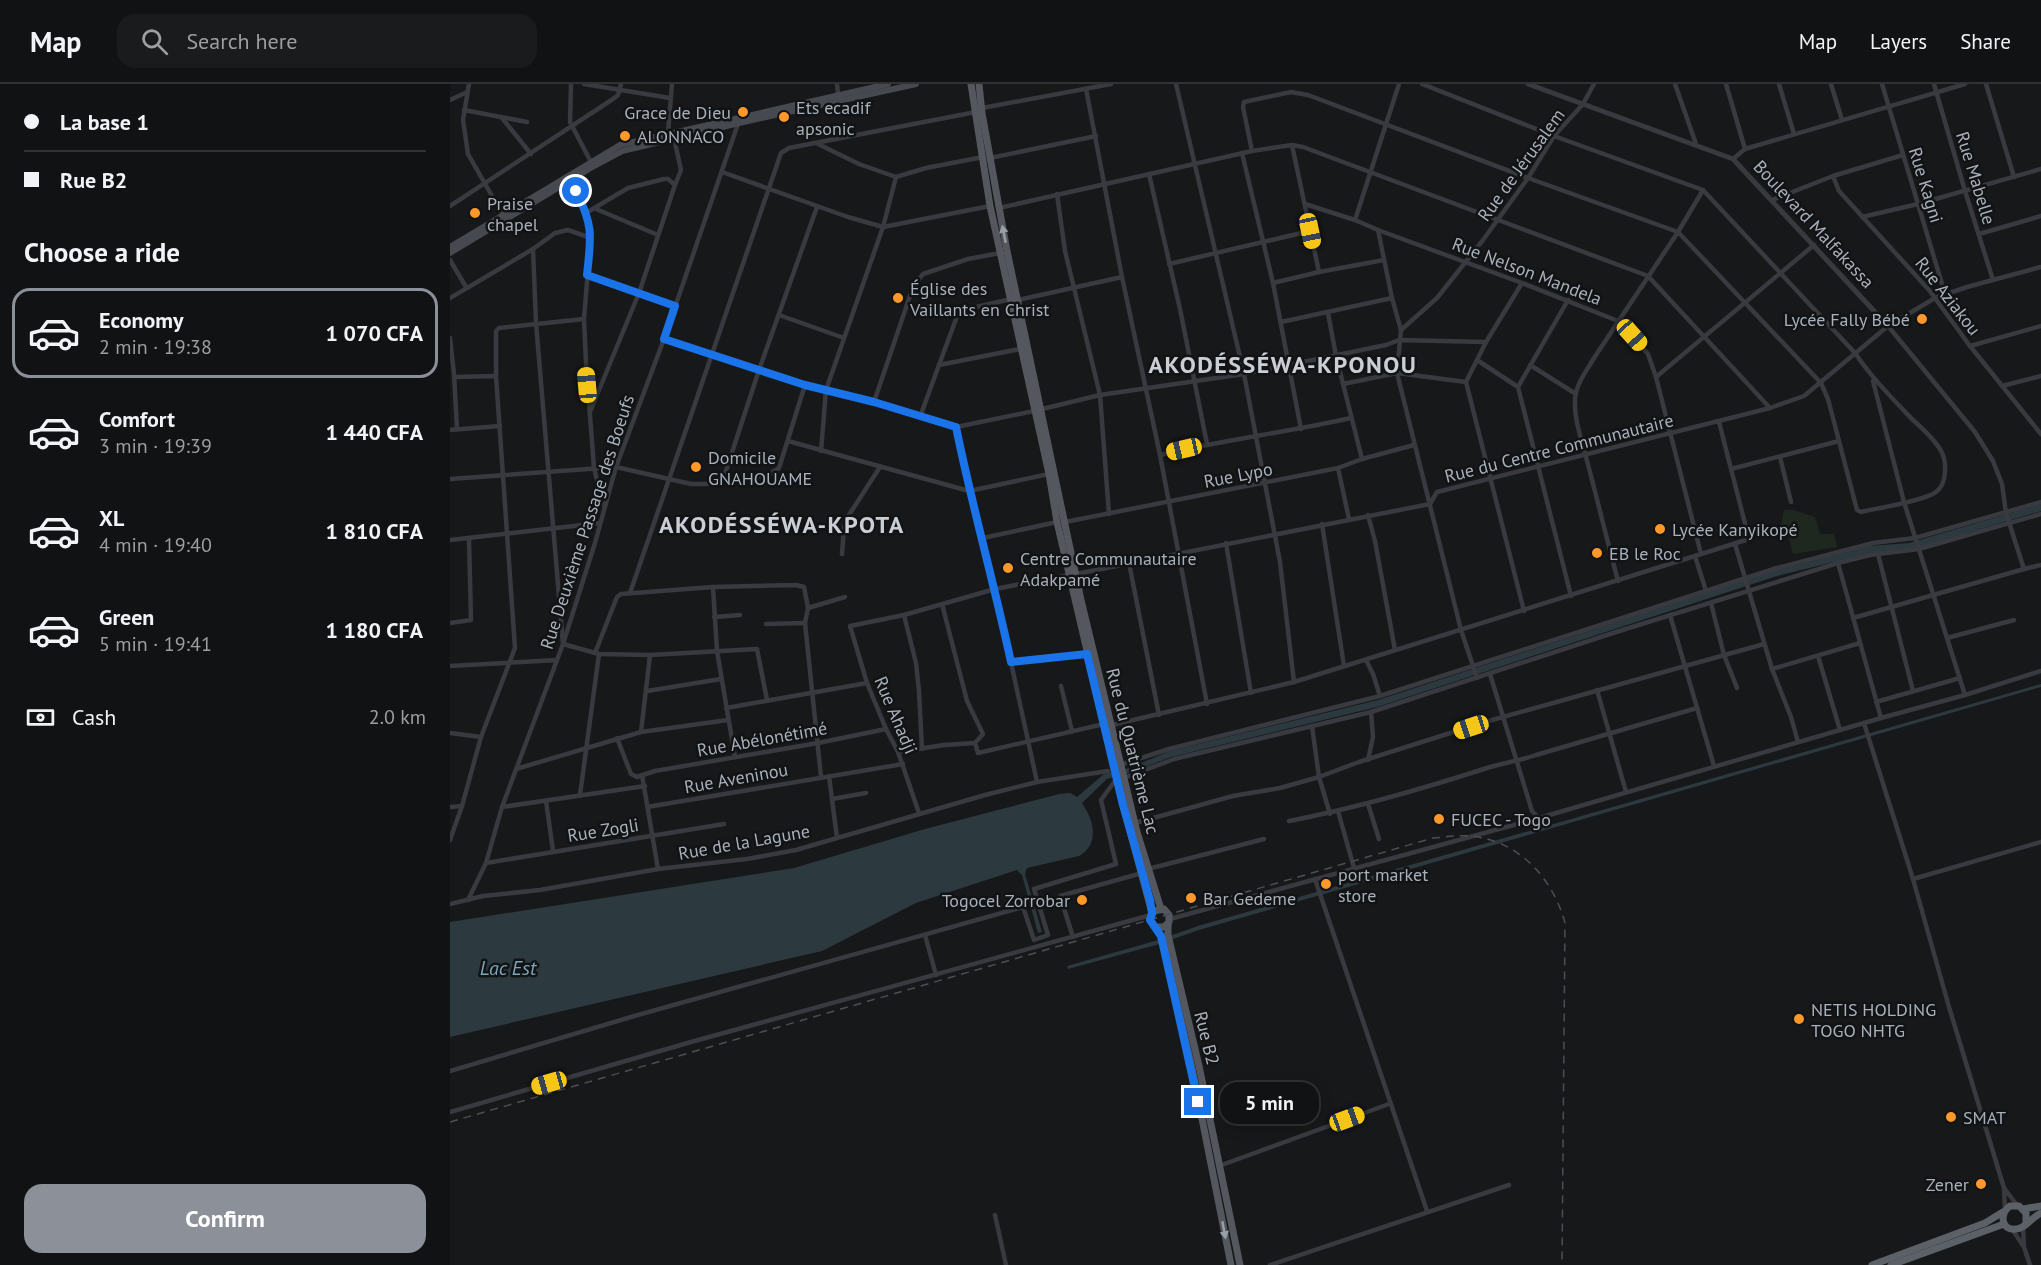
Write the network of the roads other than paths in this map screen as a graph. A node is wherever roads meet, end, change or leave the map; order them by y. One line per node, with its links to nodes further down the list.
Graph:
1 (469, 84): 26 (street)
2 (571, 84): 40 (street)
3 (584, 84): 24 (street)
4 (672, 84): 29 (street)
5 (837, 84): 28 (street)
6 (888, 84): 28 (main road)
7 (916, 84): 36 (main road)
8 (971, 84): 34 (main road)
9 (979, 84): 34 (main road)
10 (1111, 84): 25 (street)
11 (1176, 84): 57 (street)
12 (1399, 84): 39 (street)
13 (1422, 84): 44 (street)
14 (1527, 84): 31 (street, Boulevard Malfakassa)
15 (1594, 84): 31 (street, Rue de Jérusalem)
16 (1675, 84): 47 (street)
17 (1726, 84): 49 (street)
18 (1779, 84): 42 (street)
19 (1831, 84): 37 (street)
20 (1882, 84): 32 (street, Rue Kagni)
21 (1934, 84): 27 (street, Rue Mabelle)
22 (1965, 84): 27 (street)
23 (1986, 84): 64 (street)
24 (621, 87): 29 (street); 40 (street)
25 (1086, 89): 34 (street); 43 (street)
26 (467, 92): 30 (street); 33 (street)
27 (1937, 93): 32 (street); 72 (street, Rue Mabelle)
28 (838, 94): 36 (main road)
29 (670, 98): 41 (street)
30 (450, 100)
31 (1583, 104): 44 (street, Rue de Jérusalem); 47 (street, Boulevard Malfakassa)
32 (1888, 108): 37 (street); 53 (street, Rue Kagni)
33 (464, 110): 35 (street); 68 (street)
34 (979, 110): 46 (street); 54 (main road)
35 (502, 118): 38 (street); 52 (street)
36 (740, 120): 41 (main road); 45 (main road); 60 (street, Rue Deuxième Passage des Boeufs)
37 (1842, 120): 42 (street)
38 (527, 122)
39 (1387, 124): 50 (street); 59 (street); 65 (street)
40 (572, 127): 52 (street); 56 (street)
41 (668, 133): 56 (main road)
42 (1794, 134): 49 (street)
43 (1096, 136): 54 (street); 67 (street)
44 (1554, 136): 65 (street, Rue de Jérusalem); 71 (street)
45 (674, 138): 56 (main road); 69 (street)
46 (818, 144): 63 (street); 70 (street)
47 (1696, 144): 55 (street, Boulevard Malfakassa)
48 (1292, 145): 50 (street); 59 (street); 75 (street)
49 (1745, 149): 55 (street)
50 (1252, 151): 51 (street)
51 (1242, 153): 57 (street); 95 (street)
52 (531, 154): 68 (street)
53 (1903, 155): 62 (street); 76 (street, Rue Kagni)
54 (987, 158): 63 (street); 78 (main road); 80 (main road)
55 (1733, 159): 74 (street, Boulevard Malfakassa)
56 (592, 163): 66 (main road); 84 (main road)
57 (1195, 164): 61 (street); 101 (street)
58 (2041, 169): 64 (street)
59 (1371, 171): 86 (street); 87 (street)
60 (722, 172): 70 (street); 125 (street, Rue Deuxième Passage des Boeufs)
61 (1149, 174): 67 (street); 105 (street)
62 (1833, 176): 74 (street); 85 (street, Rue Aziakou)
63 (896, 177): 88 (street)
64 (2014, 177): 72 (street)
65 (1527, 178): 86 (street, Rue de Jérusalem); 91 (street)
66 (570, 180): 82 (street); 84 (main road)
67 (1105, 183): 73 (street); 111 (street)
68 (485, 184): 77 (street); 84 (street)
69 (675, 185): 81 (street); 93 (street)
70 (769, 189): 79 (street); 144 (street)
71 (1703, 190): 91 (street); 108 (street)
72 (1965, 191): 76 (street); 92 (street, Rue Mabelle)
73 (1056, 194): 80 (street); 116 (street)
74 (1772, 200): 96 (street, Boulevard Malfakassa)
75 (1305, 204): 87 (street, Rue Nelson Mandela); 90 (street)
76 (1918, 204): 85 (street); 118 (street, Rue Kagni)
77 (450, 206)
78 (990, 206): 88 (street); 100 (main road)
79 (817, 207): 88 (street); 127 (street)
80 (999, 208): 122 (main road, one-way to 80)
81 (596, 209): 82 (street); 93 (street)
82 (586, 213): 94 (street)
83 (2041, 216): 92 (street)
84 (504, 217): 97 (main road); 99 (main road)
85 (1862, 217): 121 (street, Rue Aziakou)
86 (1498, 219): 104 (street, Rue de Jérusalem); 110 (street)
87 (1355, 220): 89 (street, Rue Nelson Mandela)
88 (882, 227): 137 (street)
89 (1378, 230): 103 (street); 104 (street, Rue Nelson Mandela)
90 (1310, 231): 95 (street); 107 (street)
91 (1678, 232): 110 (street); 124 (street)
92 (1978, 234): 112 (street, Rue Mabelle)
93 (658, 235): 117 (street)
94 (591, 238): 98 (street); 109 (street)
95 (1263, 243): 101 (street); 113 (street)
96 (1814, 245): 108 (street); 132 (street, Boulevard Malfakassa)
97 (450, 247)
98 (533, 249): 115 (street); 131 (street)
99 (450, 253)
100 (1000, 253): 122 (main road); 169 (street)
101 (1215, 255): 105 (street); 151 (street)
102 (450, 260): 115 (street)
103 (1384, 260): 107 (street); 120 (street)
104 (1466, 262): 114 (street, Rue Nelson Mandela); 134 (street, Rue de Jérusalem)
105 (1169, 264): 158 (street)
106 (2041, 268): 112 (street, Rue du Centre Communautaire)
107 (1319, 272): 113 (street)
108 (1780, 272): 124 (street); 143 (street)
109 (587, 275): 117 (street); 128 (street)
110 (1648, 276): 129 (street); 135 (street)
111 (1122, 277): 116 (street); 165 (street)
112 (1994, 280): 118 (street, Rue du Centre Communautaire)
113 (1273, 283): 130 (street)
114 (1522, 283): 123 (street, Rue Nelson Mandela); 140 (street)
115 (466, 287): 119 (street)
116 (1074, 287): 122 (street); 168 (street)
117 (639, 293): 125 (street); 172 (street)
118 (1945, 294): 121 (street, Rue du Centre Communautaire)
119 (450, 298)
120 (1392, 298): 126 (street); 134 (street)
121 (1935, 298): 132 (street, Rue du Centre Communautaire); 141 (street, Rue Aziakou)
122 (1014, 300): 142 (main road); 148 (street); 171 (main road)
123 (1568, 300): 129 (street, Rue Nelson Mandela); 149 (street)
124 (1744, 303): 135 (street); 160 (street)
125 (675, 306): 138 (street, Rue Deuxième Passage des Boeufs)
126 (1328, 313): 130 (street); 145 (street)
127 (779, 315): 137 (street); 150 (street)
128 (584, 319): 131 (street); 172 (street)
129 (1618, 321): 156 (street, Rue Nelson Mandela); 167 (street)
130 (1281, 322): 147 (street)
131 (536, 323): 154 (street); 200 (street)
132 (1888, 326): 143 (street, Rue du Centre Communautaire); 215 (street, Boulevard Malfakassa)
133 (2041, 326): 141 (street)
134 (1401, 330): 139 (street)
135 (1705, 337): 156 (street); 170 (street)
136 (450, 338): 153 (street)
137 (844, 338): 166 (street)
138 (664, 339): 144 (street); 195 (street, Rue Deuxième Passage des Boeufs)
139 (1399, 340): 140 (street); 145 (street); 152 (street)
140 (1486, 342): 146 (street)
141 (1970, 346): 163 (street, Rue Aziakou)
142 (1020, 349): 148 (street); 171 (main road)
143 (1855, 353): 157 (street); 160 (street, Rue du Centre Communautaire)
144 (712, 355): 150 (street); 205 (street)
145 (1336, 356): 147 (street); 161 (street)
146 (1477, 360): 159 (street); 164 (street)
147 (1289, 364): 151 (street); 180 (street)
148 (939, 365): 173 (street)
149 (1530, 365): 164 (street); 167 (street)
150 (759, 370): 162 (street); 206 (street)
151 (1244, 374): 158 (street); 184 (street)
152 (1397, 374): 159 (street); 161 (street); 188 (street)
153 (453, 375): 154 (street); 179 (street)
154 (496, 376): 176 (street)
155 (2041, 376): 163 (street)
156 (1656, 377): 183 (street, Rue Nelson Mandela)
157 (1872, 378): 211 (street); 211 (street)
158 (1195, 380): 165 (street); 187 (street)
159 (1466, 382): 203 (street)
160 (1821, 383): 170 (street, Rue du Centre Communautaire); 186 (street)
161 (1343, 384): 174 (street)
162 (805, 385): 166 (street); 185 (street)
163 (2002, 386): 178 (street, Rue Aziakou)
164 (1518, 387): 194 (street)
165 (1147, 388): 168 (street); 190 (street)
166 (826, 390): 169 (street); 189 (street)
167 (1576, 394): 191 (street)
168 (1100, 395): 171 (street); 216 (street)
169 (874, 402): 173 (street)
170 (1770, 408): 175 (street, Rue du Centre Communautaire)
171 (1038, 410): 177 (street); 201 (main road); 221 (main road)
172 (590, 412): 197 (street)
173 (920, 417): 177 (street)
174 (1352, 418): 180 (street); 193 (street)
175 (1719, 422): 183 (street, Rue du Centre Communautaire); 199 (street)
176 (500, 426): 179 (street); 202 (street)
177 (956, 427): 208 (street)
178 (2039, 428): 182 (street, Rue Aziakou)
179 (457, 429): 181 (street)
180 (1301, 429): 184 (street)
181 (450, 430)
182 (2041, 434)
183 (1670, 435): 191 (street, Rue du Centre Communautaire); 238 (street, Rue Nelson Mandela)
184 (1255, 436): 187 (street); 207 (street)
185 (788, 441): 189 (street); 206 (street)
186 (1839, 441): 192 (street); 211 (street)
187 (1207, 444): 190 (street)
188 (1414, 445): 193 (street, Rue Lypo); 213 (street)
189 (821, 451): 196 (street)
190 (1160, 455): 209 (street)
191 (1586, 455): 194 (street, Rue du Centre Communautaire); 245 (street)
192 (1780, 457): 199 (street); 210 (street)
193 (1362, 459): 198 (street, Rue Lypo)
194 (1538, 466): 203 (street, Rue du Centre Communautaire); 251 (street)
195 (616, 467): 197 (street); 205 (street); 214 (street, Rue Deuxième Passage des Boeufs)
196 (880, 467): 208 (street); 236 (street)
197 (594, 468): 200 (street); 214 (street)
198 (1338, 468): 207 (street, Rue Lypo); 219 (street)
199 (1731, 470): 233 (street)
200 (549, 472): 202 (street); 225 (street)
201 (1049, 474): 208 (street); 220 (main road)
202 (503, 475): 204 (street); 226 (street)
203 (1490, 478): 213 (street, Rue du Centre Communautaire); 259 (street)
204 (450, 479)
205 (669, 479): 206 (street); 250 (street)
206 (722, 483)
207 (1265, 484): 209 (street, Rue Lypo); 227 (street)
208 (969, 491): 228 (street)
209 (1170, 501): 216 (street, Rue Lypo); 235 (street)
210 (1791, 502)
211 (1904, 502): 229 (street)
212 (2041, 502): 215 (street)
213 (1430, 504): 218 (street, Rue du Centre Communautaire); 270 (street)
214 (604, 507): 222 (street, Rue Deuxième Passage des Boeufs)
215 (2006, 513): 223 (street, Boulevard Malfakassa); 229 (street)
216 (1109, 514): 221 (street, Rue Lypo)
217 (2041, 514): 223 (street)
218 (1368, 515): 219 (street, Rue du Centre Communautaire); 275 (street)
219 (1349, 519): 224 (street, Rue du Centre Communautaire)
220 (1056, 522): 228 (street); 243 (main road)
221 (1065, 522): 243 (main road)
222 (600, 523): 225 (street); 273 (street, Rue Deuxième Passage des Boeufs)
223 (2009, 523): 234 (street); 242 (street, Boulevard Malfakassa)
224 (1322, 524): 227 (street, Rue du Centre Communautaire); 287 (street)
225 (553, 527): 226 (street); 273 (street)
226 (507, 534): 230 (street); 285 (street)
227 (1274, 534): 232 (street, Rue du Centre Communautaire); 296 (street)
228 (983, 538): 247 (street)
229 (1915, 538): 234 (street); 244 (street)
230 (469, 539): 231 (street); 266 (street)
231 (450, 540)
232 (1226, 543): 235 (street, Rue du Centre Communautaire); 304 (street)
233 (1735, 544): 238 (street); 244 (street)
234 (1919, 549): 237 (street); 253 (street)
235 (1179, 553): 239 (street, Rue du Centre Communautaire); 309 (street)
236 (842, 554)
237 (1878, 554): 240 (street); 257 (street)
238 (1698, 555): 245 (street); 249 (street, Rue Nelson Mandela)
239 (1129, 563): 243 (street, Rue du Centre Communautaire); 313 (street)
240 (1838, 563): 248 (street); 264 (street)
241 (2041, 565): 242 (street)
242 (2024, 569): 253 (street)
243 (1072, 574): 247 (street, Rue du Centre Communautaire); 254 (main road, Rue du Quatrième Lac)
244 (1744, 578): 248 (street); 249 (street)
245 (1618, 581): 251 (street)
246 (712, 587): 250 (street); 258 (street); 263 (street)
247 (995, 589): 256 (street, Rue du Centre Communautaire); 284 (street)
248 (1748, 590): 255 (street); 274 (street)
249 (1706, 591): 288 (street)
250 (630, 593): 277 (street)
251 (1571, 596): 259 (street)
252 (845, 597): 258 (street)
253 (1933, 597): 257 (street); 271 (street)
254 (1078, 600): 278 (main road, Rue du Quatrième Lac); 318 (main road, Rue du Quatrième Lac)
255 (1711, 603): 262 (street); 280 (street)
256 (942, 604): 261 (street, Rue du Centre Communautaire); 331 (street)
257 (1892, 607): 264 (street); 302 (street)
258 (808, 608): 267 (street)
259 (1524, 611): 270 (street)
260 (740, 615): 263 (street)
261 (904, 615): 269 (street, Rue du Centre Communautaire); 333 (street)
262 (1670, 615): 289 (street); 292 (street)
263 (714, 617): 276 (street)
264 (1853, 618): 272 (street)
265 (2014, 620): 271 (street)
266 (450, 623)
267 (805, 623): 268 (street); 303 (street)
268 (766, 624)
269 (850, 626): 297 (street, Rue Ahadji)
270 (1461, 630): 275 (street); 288 (street)
271 (1947, 638): 294 (street)
272 (1860, 643): 281 (street); 308 (street)
273 (563, 644): 277 (street); 282 (street, Rue Deuxième Passage des Boeufs)
274 (1764, 644): 280 (street); 290 (street)
275 (1395, 650): 283 (street)
276 (717, 651): 279 (street); 295 (street); 307 (street)
277 (597, 654): 279 (street); 332 (street)
278 (1087, 654): 284 (street); 318 (main road, Rue du Quatrième Lac)
279 (650, 655): 301 (street)
280 (1724, 655): 289 (street); 299 (street)
281 (1818, 656): 290 (street); 321 (street)
282 (557, 660): 285 (street); 341 (street, Rue Deuxième Passage des Boeufs)
283 (1366, 660): 287 (street); 306 (street)
284 (1011, 662): 328 (street)
285 (508, 663): 286 (street); 326 (street)
286 (450, 666)
287 (1344, 666): 296 (street)
288 (1473, 667): 293 (street); 306 (street)
289 (1686, 667): 300 (street); 311 (street)
290 (1772, 669): 329 (street)
291 (2041, 671): 305 (street)
292 (1490, 674): 293 (street); 314 (street)
293 (1477, 678): 312 (street)
294 (1960, 678): 302 (street); 305 (street)
295 (721, 680): 301 (street); 310 (street)
296 (1294, 682): 304 (street)
297 (867, 683): 303 (street); 320 (street, Rue Ahadji)
298 (1061, 687): 322 (street)
299 (1737, 688)
300 (1597, 690): 314 (street); 325 (street)
301 (647, 691): 323 (street)
302 (1913, 691): 308 (street)
303 (812, 693): 307 (street); 330 (street)
304 (1251, 693): 309 (street)
305 (1965, 695): 315 (street)
306 (1380, 696): 339 (street)
307 (767, 700): 310 (street)
308 (1876, 702): 315 (street)
309 (1207, 704): 313 (street)
310 (726, 708): 316 (street)
311 (1697, 708): 325 (street); 340 (street)
312 (1371, 712): 319 (street); 336 (street)
313 (1159, 715): 318 (street)
314 (1503, 717): 336 (street); 337 (street)
315 (1881, 718): 317 (street)
316 (728, 720): 323 (street); 335 (street)
317 (1864, 723): 321 (street); 379 (street)
318 (1108, 725): 322 (street); 339 (main road, Rue du Quatrième Lac); 347 (main road, Rue du Quatrième Lac)
319 (1312, 726): 346 (street); 347 (street)
320 (886, 729): 330 (street, Rue Abélonétimé); 334 (street, Rue Ahadji)
321 (1840, 730): 329 (street)
322 (1072, 731): 328 (street)
323 (641, 732): 327 (street)
324 (450, 733): 326 (street)
325 (1610, 733): 337 (street); 350 (street)
326 (482, 737): 356 (street)
327 (617, 738): 332 (street); 343 (street)
328 (1028, 742): 331 (street); 348 (street)
329 (1798, 742): 340 (street)
330 (818, 743): 335 (street, Rue Abélonétimé); 345 (street)
331 (975, 743): 333 (street)
332 (587, 747): 341 (street); 352 (street)
333 (922, 748): 334 (street)
334 (898, 752): 338 (street, Rue Ahadji)
335 (735, 757): 343 (street, Rue Abélonétimé)
336 (1368, 760): 346 (street)
337 (1517, 762): 355 (street); 363 (street)
338 (903, 764): 344 (street, Rue Aveninou); 361 (street, Rue Ahadji)
339 (1120, 765): 347 (main road, Rue du Quatrième Lac)
340 (1714, 766): 350 (street)
341 (516, 769): 358 (street, Rue Deuxième Passage des Boeufs)
342 (1107, 771): 348 (street, Rue de la Lagune)
343 (642, 775): 349 (street)
344 (829, 776): 345 (street, Rue Aveninou); 353 (street)
345 (821, 777): 359 (street, Rue Aveninou)
346 (1319, 777): 362 (street); 365 (street)
347 (1120, 778): 365 (main road, Rue du Quatrième Lac); 377 (main road, Rue du Quatrième Lac); 386 (street)
348 (1037, 782): 361 (street, Rue de la Lagune)
349 (645, 786): 352 (street); 359 (street)
350 (1626, 792): 363 (street)
351 (866, 793): 353 (street)
352 (580, 795): 354 (street)
353 (832, 799): 368 (street)
354 (546, 801): 358 (street); 373 (street)
355 (1368, 804): 360 (street); 370 (street)
356 (462, 806): 357 (street); 371 (street)
357 (450, 807)
358 (502, 807): 374 (street, Rue Deuxième Passage des Boeufs)
359 (647, 807): 367 (street)
360 (1338, 811): 362 (street); 375 (street)
361 (919, 813): 368 (street, Rue de la Lagune)
362 (1330, 814): 364 (street)
363 (1539, 818): 375 (street)
364 (1289, 821)
365 (1135, 823): 377 (main road, Rue du Quatrième Lac)
366 (724, 824): 367 (street, Rue Zogli)
367 (651, 835): 373 (street, Rue Zogli); 376 (street)
368 (837, 838): 376 (street, Rue de la Lagune)
369 (1264, 839): 377 (street)
370 (1379, 839)
371 (450, 840)
372 (2041, 842): 379 (street)
373 (553, 851): 374 (street, Rue Zogli)
374 (486, 863): 380 (street, Rue Deuxième Passage des Boeufs)
375 (1354, 868): 378 (street)
376 (657, 869): 380 (street, Rue de la Lagune)
377 (1145, 871): 382 (main road, Rue du Quatrième Lac); 383 (main road, Rue du Quatrième Lac); 387 (street)
378 (1315, 879): 384 (street); 390 (street)
379 (1913, 879): 394 (street)
380 (468, 900): 381 (street, Rue de la Lagune)
381 (450, 904)
382 (1161, 909): 383 (main road); 384 (main road)
383 (1152, 914): 385 (main road); 387 (street)
384 (1169, 922): 385 (main road); 392 (main road, Rue B2)
385 (1156, 927): 406 (main road, Rue B2, one-way to 406)
386 (925, 936): 388 (street); 389 (street)
387 (1073, 937): 388 (street)
388 (936, 975): 391 (street)
389 (450, 1071)
390 (1389, 1104): 392 (street); 398 (street)
391 (450, 1112)
392 (1219, 1166): 407 (main road, Rue B2)
393 (1509, 1185): 398 (street)
394 (2004, 1188): 396 (street); 397 (street)
395 (2041, 1206): 396 (highway)
396 (2020, 1207): 397 (highway); 402 (highway)
397 (2004, 1210): 401 (highway); 409 (highway)
398 (1427, 1211): 408 (street)
399 (2041, 1213): 402 (highway)
400 (995, 1215): 405 (street)
401 (2004, 1224): 403 (highway); 410 (highway)
402 (2024, 1225): 403 (highway); 404 (street)
403 (2012, 1229): 404 (street)
404 (2024, 1247): 411 (street)
405 (1006, 1265)
406 (1231, 1265)
407 (1240, 1265)
408 (1270, 1265)
409 (1872, 1265)
410 (1892, 1265)
411 (2030, 1265)

